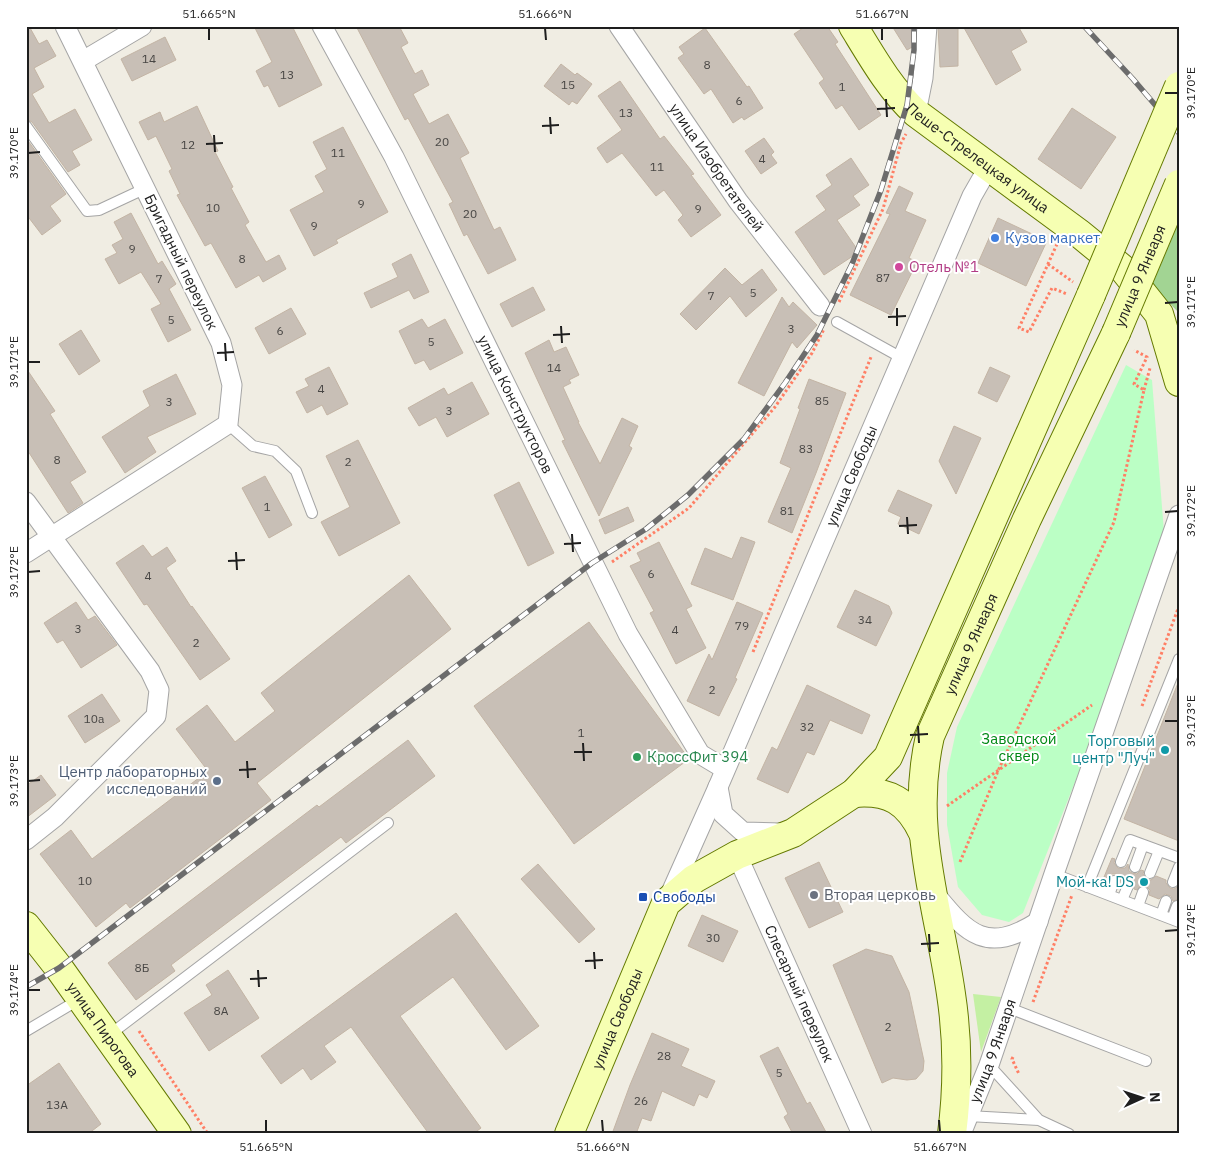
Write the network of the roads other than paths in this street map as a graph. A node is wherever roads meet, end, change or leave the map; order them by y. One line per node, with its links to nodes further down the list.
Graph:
1 (65, 26): 7 (street, Бригадный переулок)
2 (142, 26): 7 (street)
3 (322, 26): 26 (street, улица Конструкторов)
4 (619, 26): 14 (street, улица Изобретателей)
5 (853, 26): 9 (main road, Пеше-Стрелецкая улица)
6 (927, 26): 9 (street)
7 (83, 61): 13 (street, Бригадный переулок)
8 (1179, 86): 25 (main road, улица 9 Января, bridge)
9 (916, 114): 11 (main road, Пеше-Стрелецкая улица)
10 (26, 126): 13 (lane)
11 (988, 168): 16 (street, улица Свободы); 17 (main road, Пеше-Стрелецкая улица)
12 (1179, 184): 31 (main road, улица 9 Января, bridge)
13 (144, 189): 18 (street, Бригадный переулок)
14 (828, 307)
15 (832, 323): 16 (lane)
16 (902, 358): 26 (street, улица Свободы)
17 (1179, 382)
18 (228, 424): 20 (lane); 22 (street)
19 (26, 502): 22 (street)
20 (312, 513)
21 (1179, 514): 41 (street, улица 9 Января)
22 (51, 536): 23 (street); 32 (street)
23 (26, 553)
24 (1179, 659): 45 (lane)
25 (888, 757): 28 (main road, улица Свободы)
26 (725, 769): 27 (street, улица Свободы)
27 (718, 787): 30 (street); 51 (street, улица Свободы)
28 (854, 793): 30 (main road, улица Свободы); 31 (main road)
29 (388, 823): 61 (lane)
30 (793, 833): 35 (main road, улица Свободы)
31 (923, 833): 46 (main road, улица 9 Января)
32 (26, 840)
33 (1144, 845): 34 (lane); 37 (lane); 38 (lane)
34 (1159, 851): 36 (lane); 40 (lane)
35 (737, 855): 51 (main road, улица Свободы); 68 (street, Слесарный переулок)
36 (1179, 858)
37 (1122, 862)
38 (1135, 867)
39 (1179, 867): 43 (lane)
40 (1150, 873)
41 (1054, 874): 45 (lane); 56 (street, улица 9 Января)
42 (1114, 881): 48 (lane)
43 (1173, 882)
44 (1128, 886): 49 (lane)
45 (1087, 887): 48 (lane)
46 (932, 891): 56 (street); 65 (main road, улица 9 Января)
47 (1143, 892): 52 (lane)
48 (1109, 895): 49 (lane)
49 (1122, 900): 52 (lane)
50 (1166, 902): 54 (lane)
51 (666, 903): 67 (main road, улица Свободы)
52 (1138, 906): 54 (lane)
53 (1177, 906): 55 (lane)
54 (1161, 915): 55 (lane)
55 (1175, 920)
56 (1038, 922): 59 (street, улица 9 Января)
57 (26, 926): 58 (main road, улица Пирогова)
58 (80, 998): 60 (lane); 61 (main road, улица Пирогова)
59 (1009, 1008): 62 (lane); 63 (street, улица 9 Января)
60 (26, 1031)
61 (107, 1036): 66 (main road, улица Пирогова)
62 (1146, 1061)
63 (989, 1065): 64 (lane); 65 (street, улица 9 Января)
64 (1039, 1120): 65 (lane); 70 (lane)
65 (960, 1125): 69 (street, улица 9 Января)
66 (177, 1134)
67 (569, 1134)
68 (862, 1134)
69 (961, 1134)
70 (1069, 1134)

